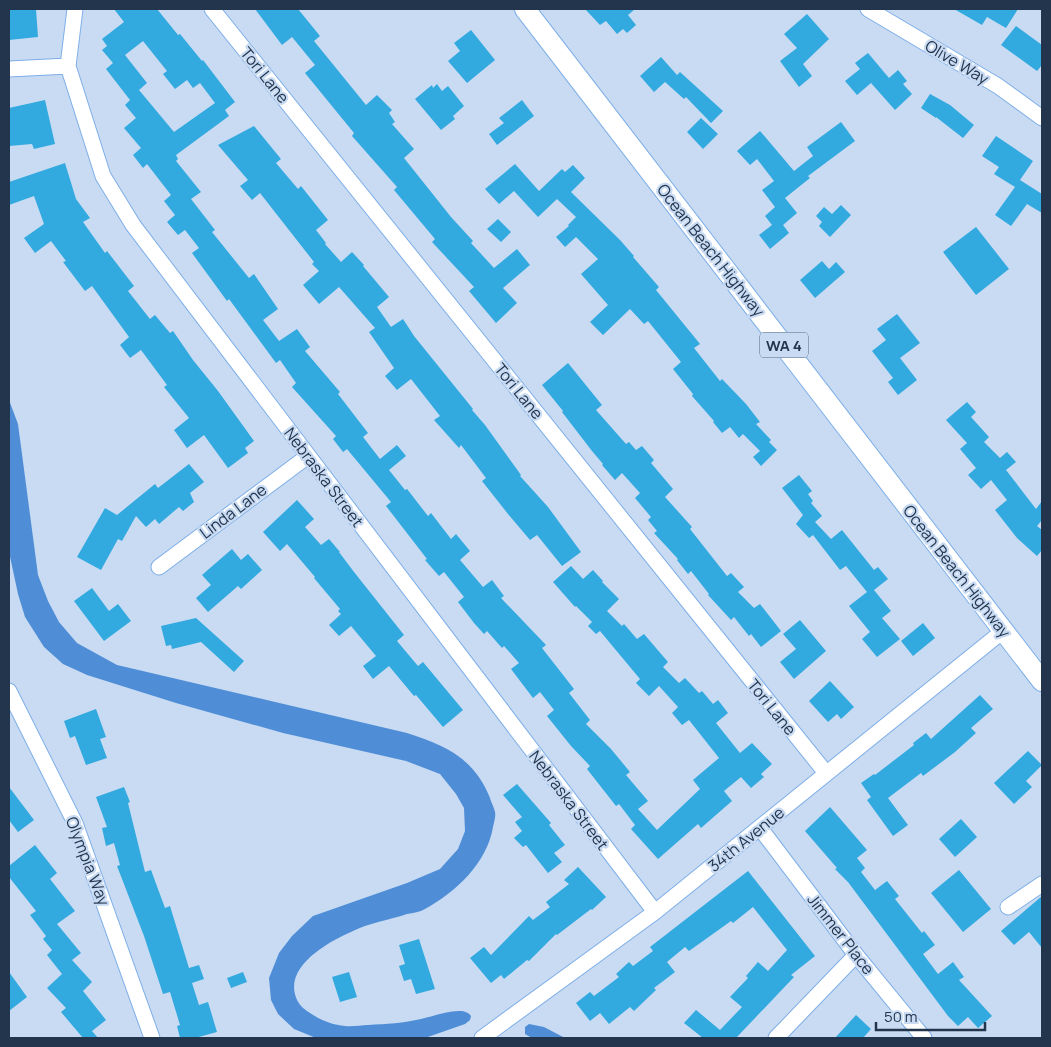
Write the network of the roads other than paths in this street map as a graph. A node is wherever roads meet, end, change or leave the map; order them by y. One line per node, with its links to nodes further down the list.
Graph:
1 (75, 9): 5 (street, Nebraska Street)
2 (212, 9): 13 (street, Tori Lane)
3 (525, 9): 10 (main road, Ocean Beach Highway / WA 4)
4 (868, 9): 7 (street, Olive Way)
5 (68, 66): 6 (street); 8 (street, Nebraska Street)
6 (9, 70)
7 (1042, 118)
8 (308, 456): 9 (street, Linda Lane); 17 (street, Nebraska Street)
9 (159, 567)
10 (1003, 631): 11 (main road, Ocean Beach Highway / WA 4); 13 (street, 34th Avenue)
11 (1042, 681)
12 (9, 691): 19 (street, Olympia Way)
13 (826, 774): 14 (street, 34th Avenue)
14 (760, 828): 17 (street, 34th Avenue); 18 (street, Jimmer Place)
15 (1042, 884): 16 (street)
16 (1008, 907)
17 (655, 912): 20 (street, 34th Avenue)
18 (856, 955): 21 (street); 22 (street, Jimmer Place)
19 (152, 1038)
20 (482, 1038)
21 (776, 1038)
22 (924, 1038)

